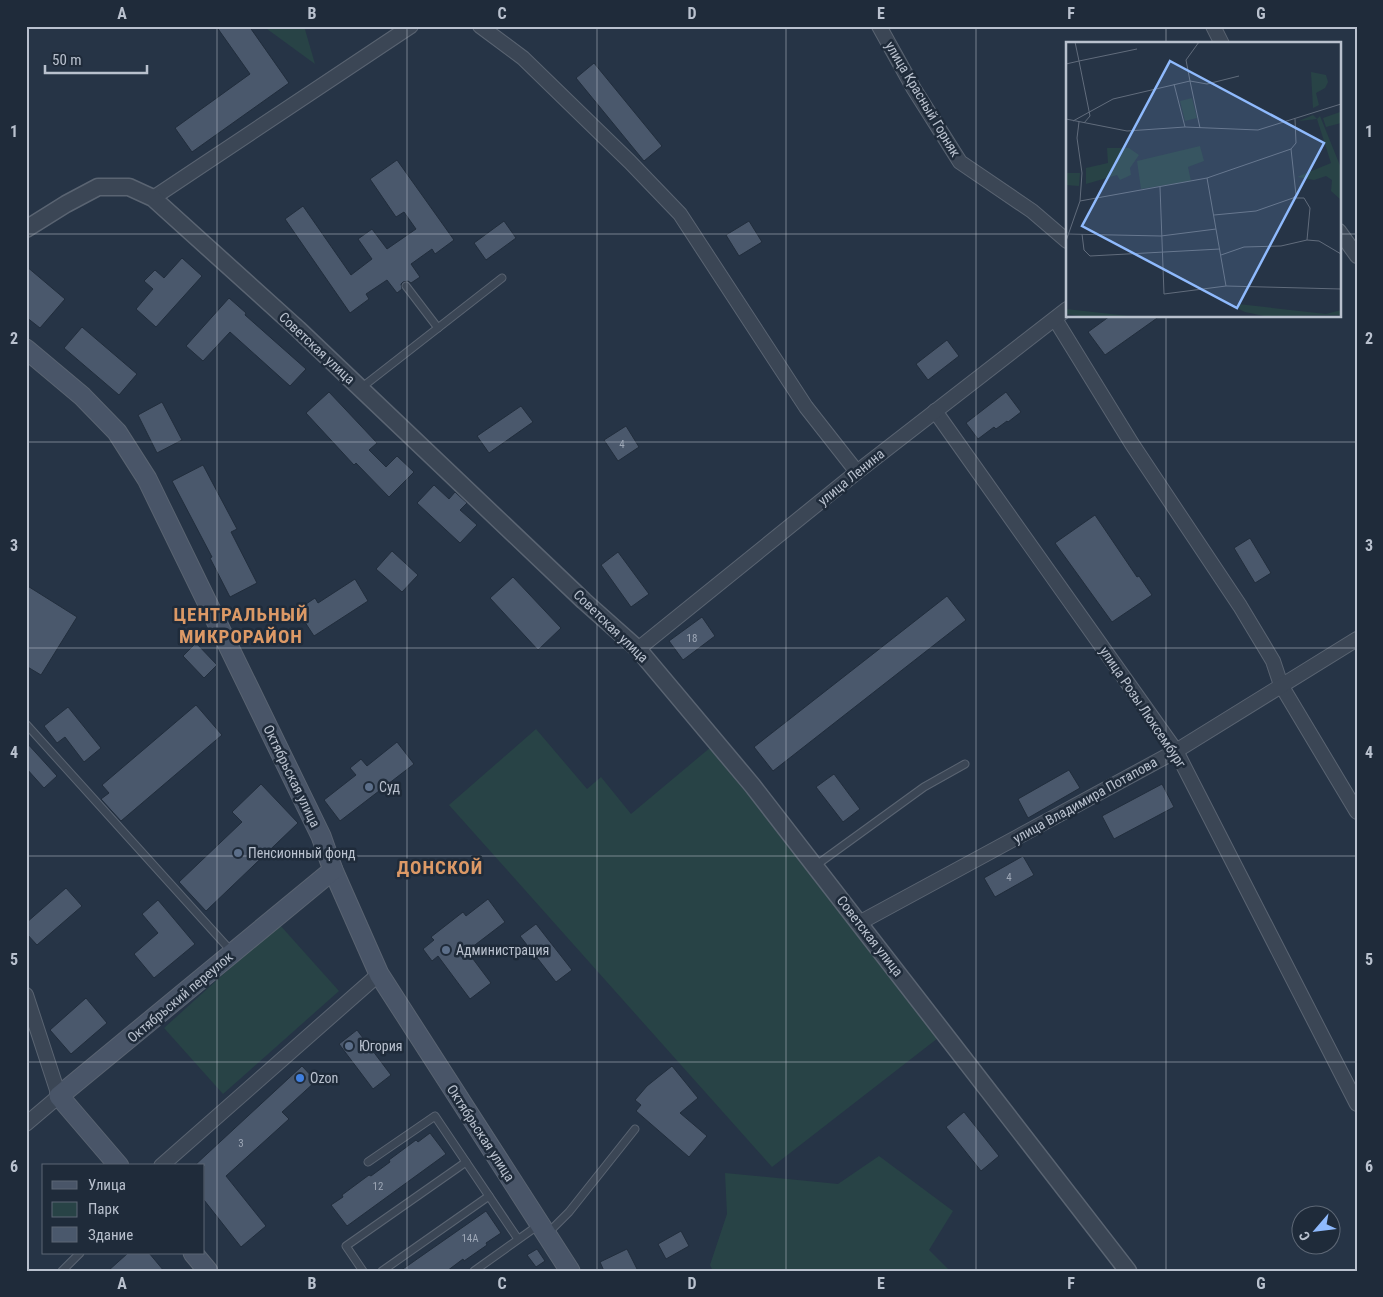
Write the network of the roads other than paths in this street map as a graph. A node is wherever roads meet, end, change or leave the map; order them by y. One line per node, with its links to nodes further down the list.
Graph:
1 (411, 26): 6 (street)
2 (480, 26): 19 (street)
3 (879, 26): 9 (street, улица Красный Горняк)
4 (1213, 26): 5 (street)
5 (1221, 42)
6 (153, 198): 7 (street, Советская улица); 17 (street, Советская улица)
7 (26, 229)
8 (1340, 232): 10 (street)
9 (1066, 239)
10 (1357, 256)
11 (502, 278): 15 (lane)
12 (406, 286): 15 (lane)
13 (1066, 310): 14 (street, улица Ленина)
14 (1055, 319): 18 (street, улица Ленина); 22 (street)
15 (438, 328): 17 (lane)
16 (26, 349): 28 (main road, Октябрьская улица)
17 (360, 388): 21 (street, Советская улица)
18 (935, 411): 19 (street, улица Ленина); 24 (street, улица Розы Люксембург)
19 (857, 472): 21 (street, улица Ленина)
20 (1357, 639): 22 (street, улица Владимира Потапова)
21 (638, 649): 27 (street, Советская улица)
22 (1281, 685): 24 (street, улица Владимира Потапова); 26 (street)
23 (26, 724): 30 (lane)
24 (1176, 751): 29 (street, улица Владимира Потапова); 34 (street, улица Розы Люксембург)
25 (965, 764): 27 (lane)
26 (1357, 812)
27 (816, 866): 29 (street, Советская улица)
28 (333, 870): 30 (main road, Октябрьский переулок); 31 (main road, Октябрьская улица)
29 (860, 922): 52 (street, Советская улица)
30 (232, 953): 33 (main road, Октябрьский переулок)
31 (378, 974): 40 (street); 42 (main road, Октябрьская улица)
32 (26, 995): 33 (street)
33 (59, 1096): 35 (street, Октябрьский переулок); 39 (main road)
34 (1357, 1104)
35 (26, 1124)
36 (635, 1129): 42 (lane)
37 (368, 1162): 38 (lane)
38 (466, 1162): 41 (lane); 48 (lane)
39 (117, 1164)
40 (163, 1164)
41 (489, 1196): 43 (lane); 49 (lane)
42 (543, 1229): 43 (lane); 51 (main road, Октябрьская улица)
43 (518, 1240): 50 (lane)
44 (79, 1254): 46 (lane)
45 (195, 1254): 47 (main road)
46 (62, 1271)
47 (208, 1271)
48 (363, 1271)
49 (382, 1271)
50 (474, 1271)
51 (570, 1271)
52 (1128, 1271)

